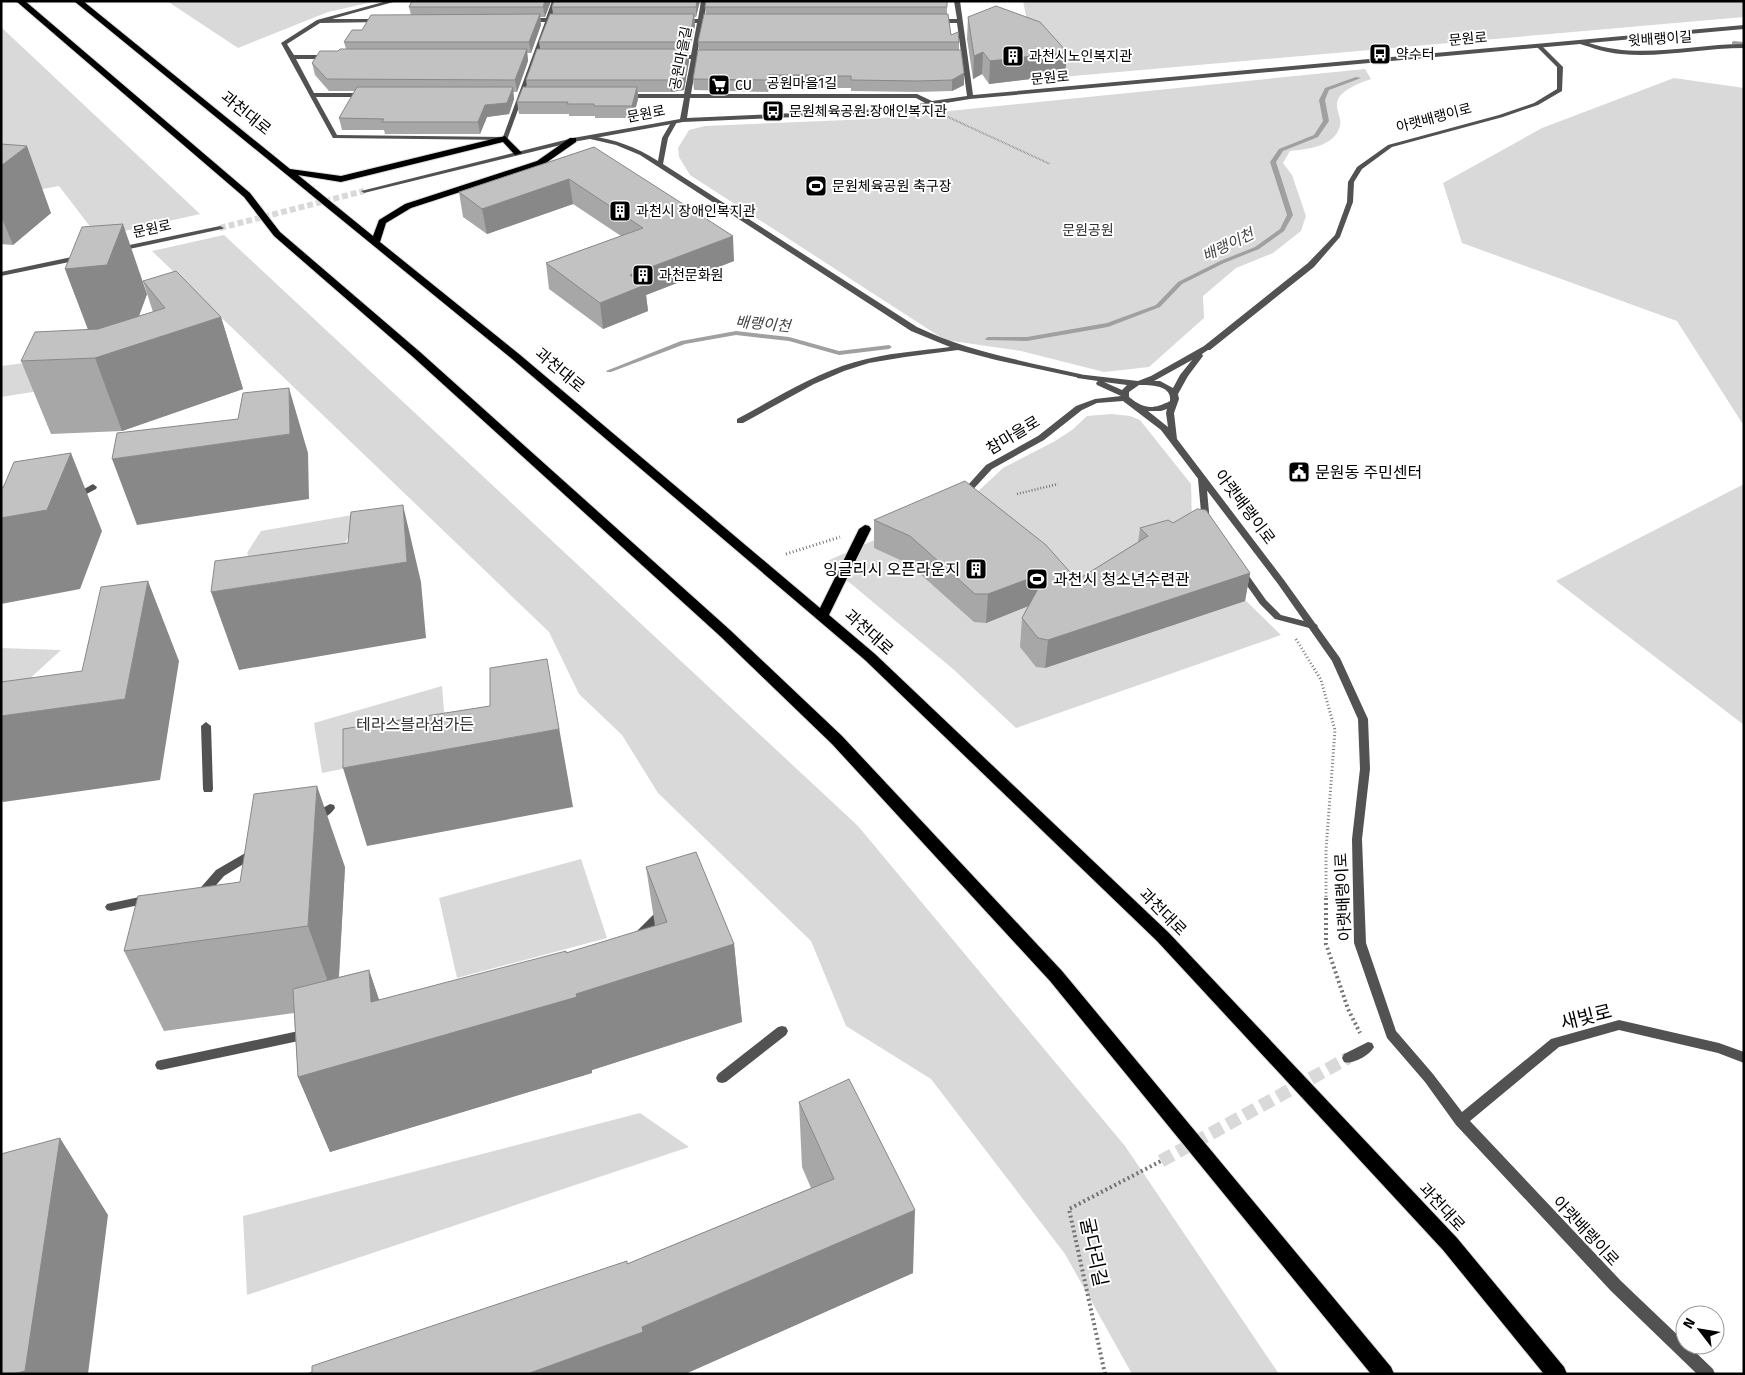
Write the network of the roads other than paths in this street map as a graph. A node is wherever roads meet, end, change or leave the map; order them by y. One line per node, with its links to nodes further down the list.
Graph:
1 (20, 1): 91 (highway)
2 (78, 1): 46 (highway, 과천대로)
3 (394, 1): 10 (street)
4 (556, 1): 8 (street)
5 (704, 1): 13 (street, 공원마을길)
6 (957, 1): 16 (street)
7 (517, 20): 8 (street)
8 (547, 20): 9 (street); 22 (street)
9 (566, 20)
10 (319, 21): 11 (street); 24 (street)
11 (388, 21)
12 (672, 21): 13 (street)
13 (701, 21): 14 (street); 27 (street, 공원마을길)
14 (721, 21)
15 (930, 21): 16 (street)
16 (959, 21): 30 (street)
17 (1744, 27): 18 (street, 문원로)
18 (1580, 42): 19 (street, 문원로); 20 (street, 윗배랭이길)
19 (1539, 46): 38 (street, 문원로); 53 (street, 아랫배랭이로)
20 (1744, 46)
21 (525, 56): 22 (street)
22 (535, 56): 23 (street); 34 (street)
23 (545, 56)
24 (291, 57): 25 (street); 31 (street)
25 (340, 57)
26 (664, 57): 27 (street)
27 (694, 58): 28 (street); 37 (street, 공원마을길)
28 (713, 58)
29 (955, 58): 30 (street)
30 (964, 58): 38 (street)
31 (310, 95): 32 (street); 42 (street)
32 (370, 96)
33 (509, 96): 34 (street)
34 (519, 96): 35 (street); 42 (street)
35 (529, 96)
36 (618, 96): 37 (street, 공원마을1길)
37 (687, 96): 39 (street, 공원마을1길); 40 (street, 공원마을길)
38 (970, 97): 39 (street, 문원로)
39 (932, 103): 40 (street, 문원로)
40 (679, 121): 41 (street, 문원로); 45 (street, 공원마을길)
41 (589, 138): 43 (street, 문원로); 45 (street)
42 (504, 139): 44 (highway); 46 (highway)
43 (573, 140): 44 (street, 문원로); 49 (highway)
44 (518, 153): 47 (street, 문원로)
45 (660, 165): 54 (street)
46 (286, 170): 49 (highway, 과천대로)
47 (364, 191)
48 (220, 228): 50 (street, 문원로)
49 (375, 243): 69 (highway, 과천대로)
50 (113, 250)
51 (85, 256): 52 (street)
52 (1, 274)
53 (1207, 348): 56 (street); 58 (street)
54 (958, 349): 55 (street); 60 (street)
55 (1080, 376): 56 (street); 57 (street, 아랫배랭이로)
56 (1142, 383): 57 (street); 58 (street)
57 (1124, 396): 59 (street, 아랫배랭이로); 64 (street, 참마을로)
58 (1173, 398): 59 (street); 61 (street)
59 (1138, 408): 61 (street, 아랫배랭이로)
60 (740, 421)
61 (1173, 439): 62 (street, 아랫배랭이로)
62 (1202, 479): 67 (street); 70 (street, 아랫배랭이로)
63 (93, 487): 65 (street)
64 (955, 498)
65 (68, 500)
66 (869, 527): 69 (highway)
67 (1211, 529)
68 (1236, 564): 70 (street)
69 (823, 615): 92 (highway, 과천대로)
70 (1313, 626): 90 (street, 아랫배랭이로)
71 (206, 726): 72 (street)
72 (208, 789)
73 (330, 808): 74 (street)
74 (307, 822)
75 (268, 843): 76 (street)
76 (206, 887): 77 (street); 81 (street)
77 (187, 891)
78 (158, 897): 80 (street)
79 (670, 905): 82 (street)
80 (111, 907)
81 (198, 912)
82 (630, 945)
83 (782, 1031): 89 (street)
84 (314, 1033): 88 (street)
85 (1368, 1047): 86 (street)
86 (1348, 1058)
87 (1744, 1058): 90 (street, 새빛로)
88 (161, 1065)
89 (722, 1078)
90 (1461, 1121): 93 (street, 아랫배랭이로)
91 (1384, 1374)
92 (1557, 1374)
93 (1708, 1374)

